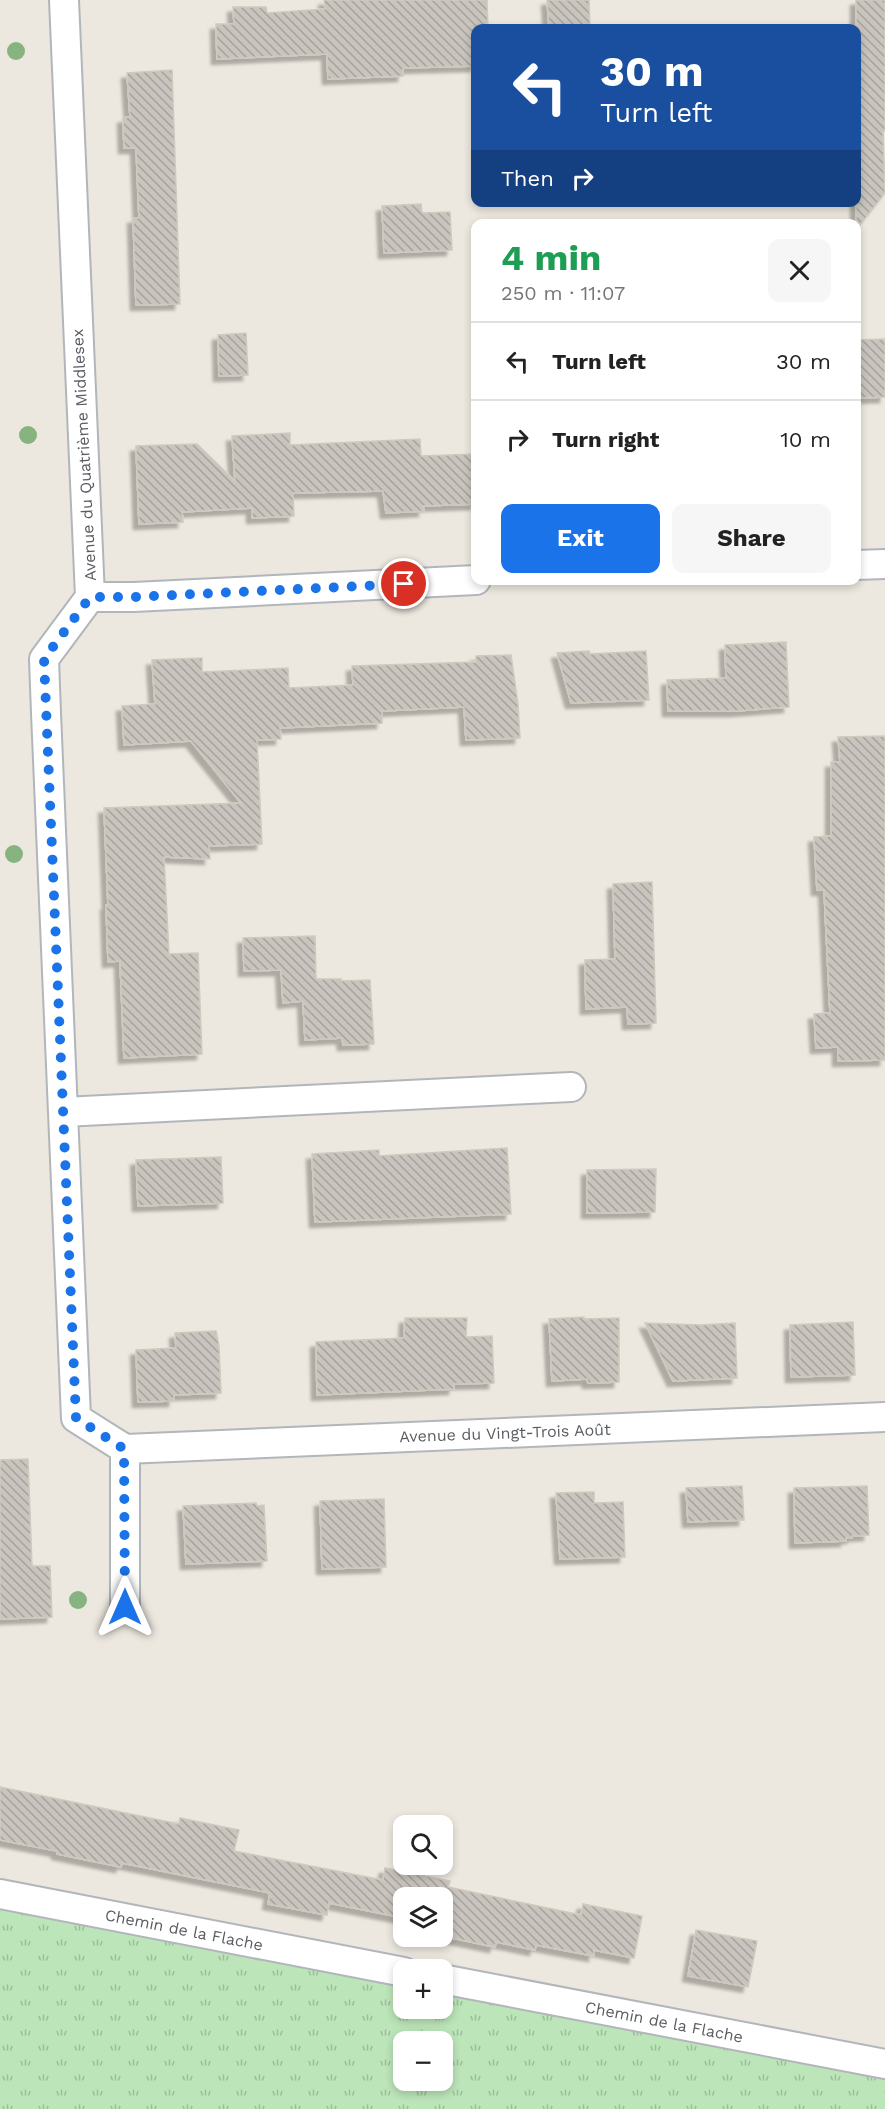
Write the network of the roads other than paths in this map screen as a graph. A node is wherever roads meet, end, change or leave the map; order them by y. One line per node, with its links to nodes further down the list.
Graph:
1 (64, 0): 5 (street, Avenue du Quatrième Middlesex)
2 (885, 564): 3 (street)
3 (861, 565)
4 (471, 580): 5 (street, Avenue du Quatrième Middlesex)
5 (90, 597): 7 (street)
6 (571, 1087): 7 (street)
7 (63, 1112): 9 (street)
8 (885, 1417): 9 (street, Avenue du Vingt-Trois Août)
9 (124, 1449): 10 (street)
10 (125, 1607)
11 (0, 1894): 12 (street, Chemin de la Flache)
12 (393, 1970)
13 (453, 1981): 14 (street, Chemin de la Flache)
14 (885, 2064)

